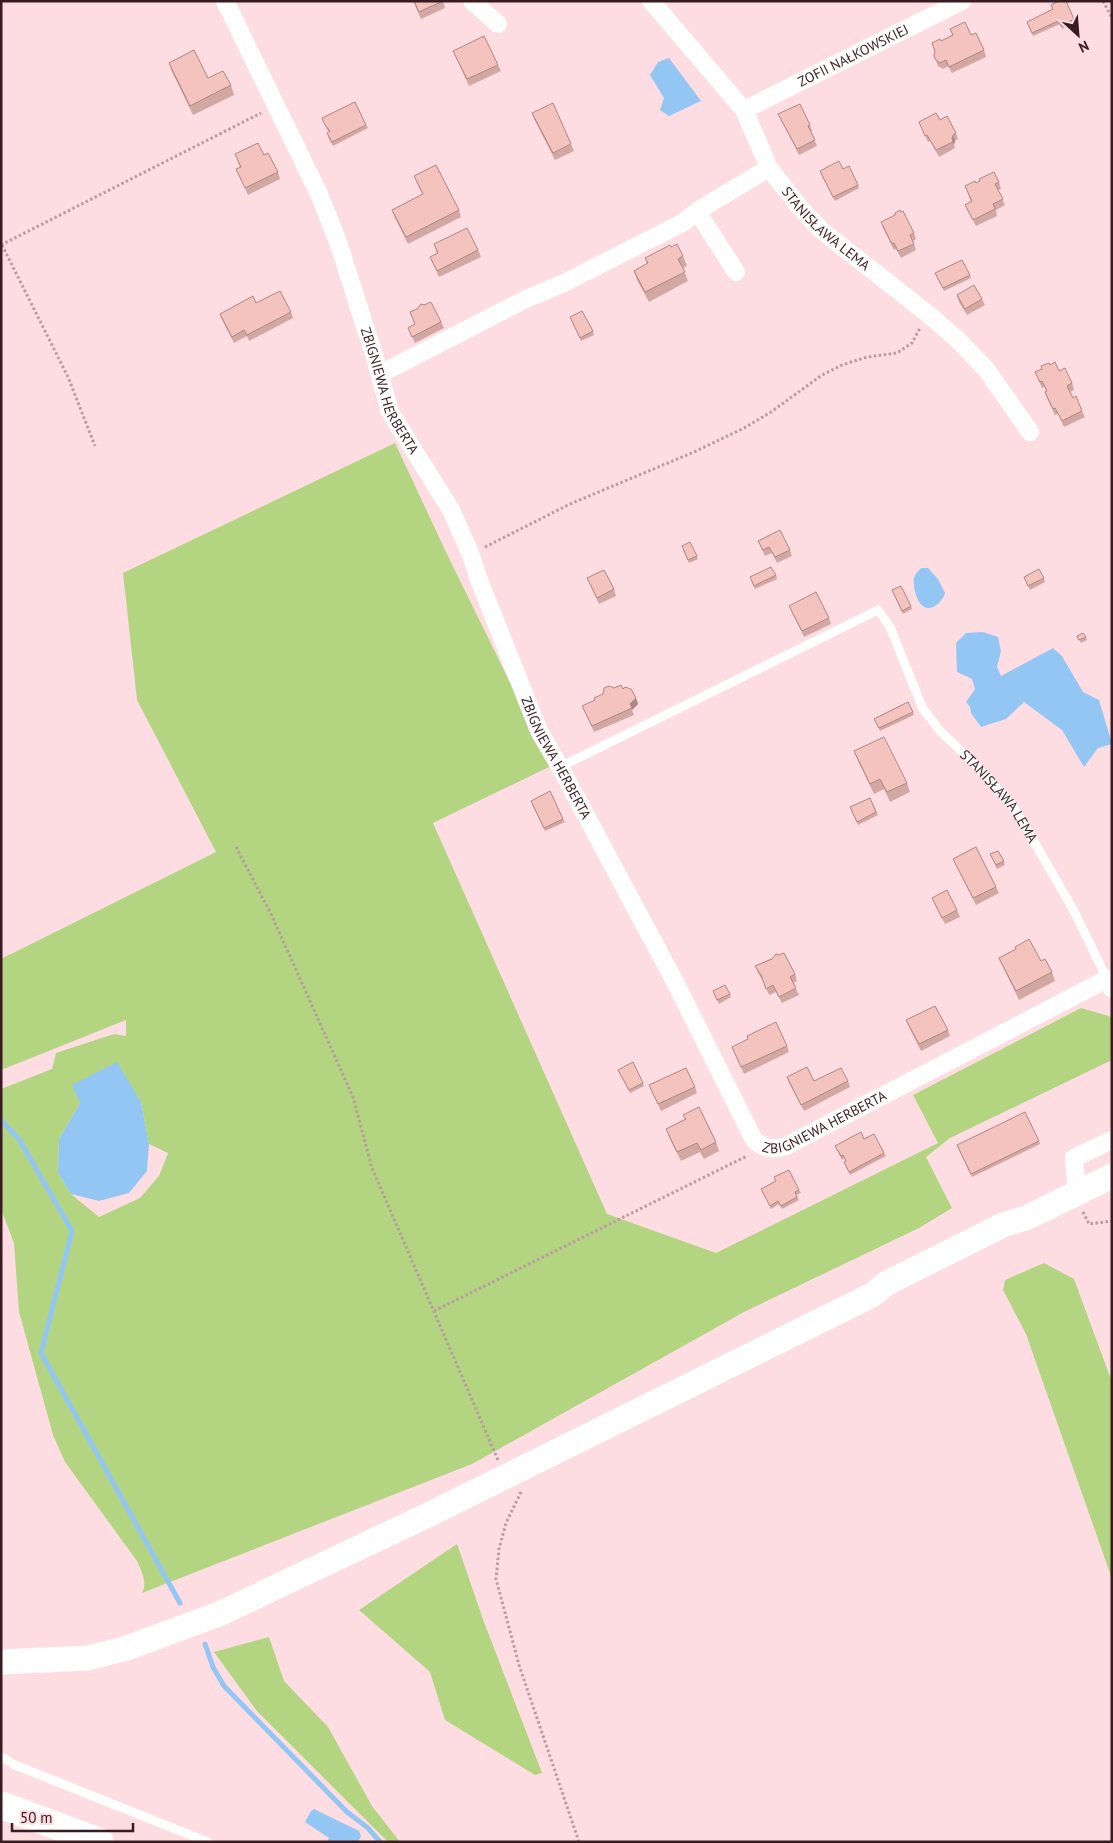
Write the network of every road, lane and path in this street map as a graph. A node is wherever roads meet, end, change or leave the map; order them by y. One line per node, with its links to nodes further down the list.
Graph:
1 (225, 1): 8 (street, ZBIGNIEWA HERBERTA)
2 (472, 1): 7 (street)
3 (650, 1): 9 (street, STANISŁAWA LEMA)
4 (962, 1): 9 (street, ZOFII NAŁKOWSKIEJ)
5 (1103, 1): 6 (path)
6 (1112, 18)
7 (498, 24)
8 (276, 105): 12 (path); 15 (street, ZBIGNIEWA HERBERTA)
9 (744, 110): 10 (street, STANISŁAWA LEMA)
10 (769, 168): 11 (street); 14 (street, STANISŁAWA LEMA)
11 (697, 211): 13 (street); 15 (street)
12 (2, 245): 17 (path)
13 (736, 272)
14 (928, 314): 16 (street, STANISŁAWA LEMA); 18 (path)
15 (380, 374): 18 (street, ZBIGNIEWA HERBERTA)
16 (1030, 432)
17 (95, 446)
18 (470, 553): 19 (street, ZBIGNIEWA HERBERTA)
19 (560, 766): 21 (lane, STANISŁAWA LEMA); 23 (street, ZBIGNIEWA HERBERTA)
20 (236, 847): 27 (path)
21 (1109, 984): 23 (street, ZBIGNIEWA HERBERTA)
22 (1112, 1140): 25 (street)
23 (763, 1148): 27 (path)
24 (1112, 1176): 25 (main road)
25 (1077, 1193): 26 (path); 28 (main road)
26 (1112, 1221)
27 (434, 1311): 28 (path)
28 (513, 1473): 29 (main road); 34 (path)
29 (1, 1662)
30 (1, 1757): 33 (lane)
31 (1, 1805): 32 (main road)
32 (100, 1842)
33 (208, 1842)
34 (579, 1842)

